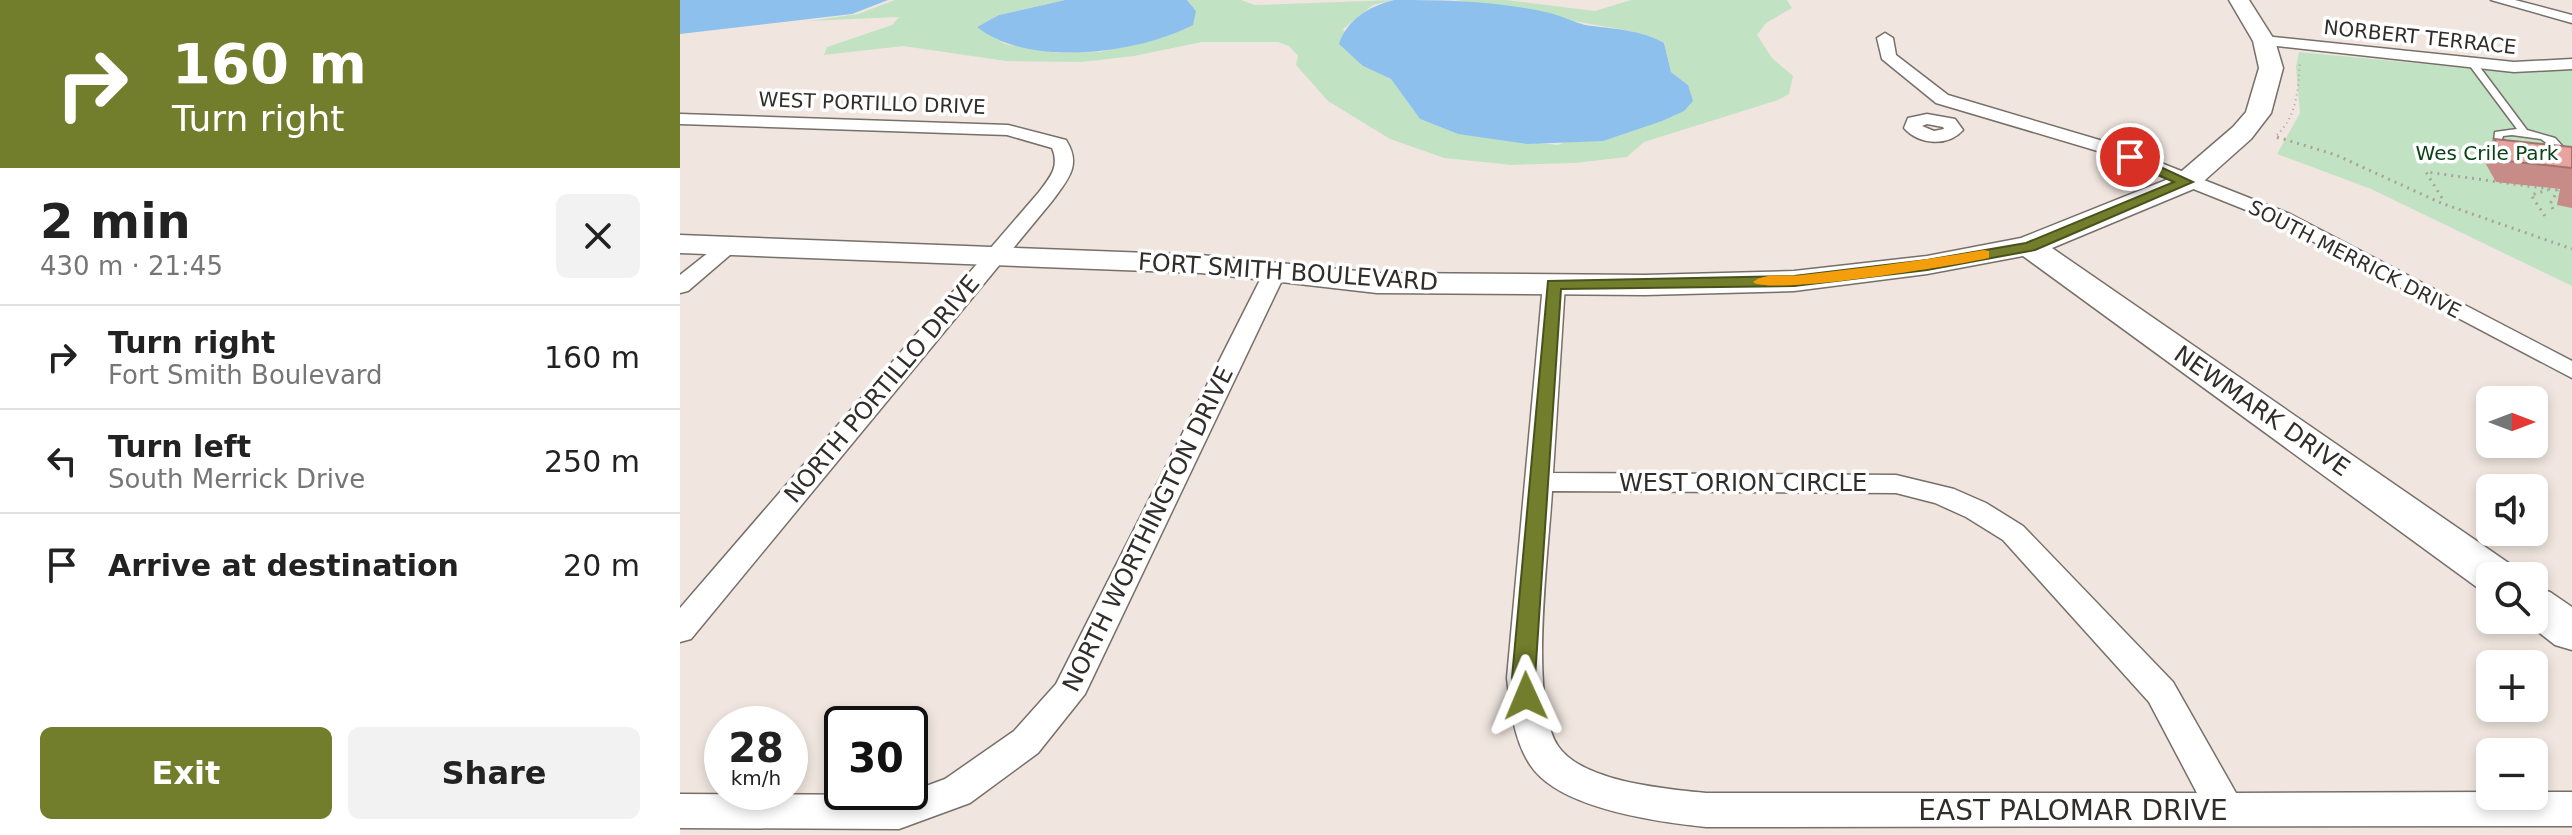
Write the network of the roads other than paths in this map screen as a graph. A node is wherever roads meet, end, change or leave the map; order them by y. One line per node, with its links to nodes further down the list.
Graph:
1 (2239, 0): 5 (street, FORT SMITH BOULEVARD)
2 (2498, 0): 3 (street)
3 (2572, 19)
4 (1885, 38): 8 (street, SOUTH MERRICK DRIVE)
5 (2264, 41): 6 (street, NORBERT TERRACE); 13 (street, FORT SMITH BOULEVARD)
6 (2473, 64): 7 (street, NORBERT TERRACE); 11 (lane)
7 (2572, 64)
8 (1965, 108): 10 (street); 13 (street, SOUTH MERRICK DRIVE)
9 (680, 119): 12 (street, WEST PORTILLO DRIVE)
10 (1943, 121)
11 (2524, 132): 11 (lane)
12 (1060, 144): 17 (street, NORTH PORTILLO DRIVE)
13 (2186, 182): 16 (street, FORT SMITH BOULEVARD); 21 (street, SOUTH MERRICK DRIVE)
14 (680, 244): 15 (street, FORT SMITH BOULEVARD)
15 (730, 245): 17 (street, FORT SMITH BOULEVARD); 20 (street)
16 (2029, 246): 19 (street, FORT SMITH BOULEVARD); 23 (street, NEWMARK DRIVE)
17 (995, 255): 18 (street, FORT SMITH BOULEVARD); 25 (street, NORTH PORTILLO DRIVE)
18 (1274, 274): 19 (street, FORT SMITH BOULEVARD); 29 (street, NORTH WORTHINGTON DRIVE)
19 (1554, 284): 22 (street)
20 (680, 286)
21 (2572, 371)
22 (1540, 482): 28 (street, WEST ORION CIRCLE); 28 (street, EAST PALOMAR DRIVE)
23 (2476, 563)
24 (2548, 614): 26 (street)
25 (680, 630)
26 (2572, 632)
27 (2572, 809): 28 (street, EAST PALOMAR DRIVE)
28 (2226, 810)
29 (680, 811)

